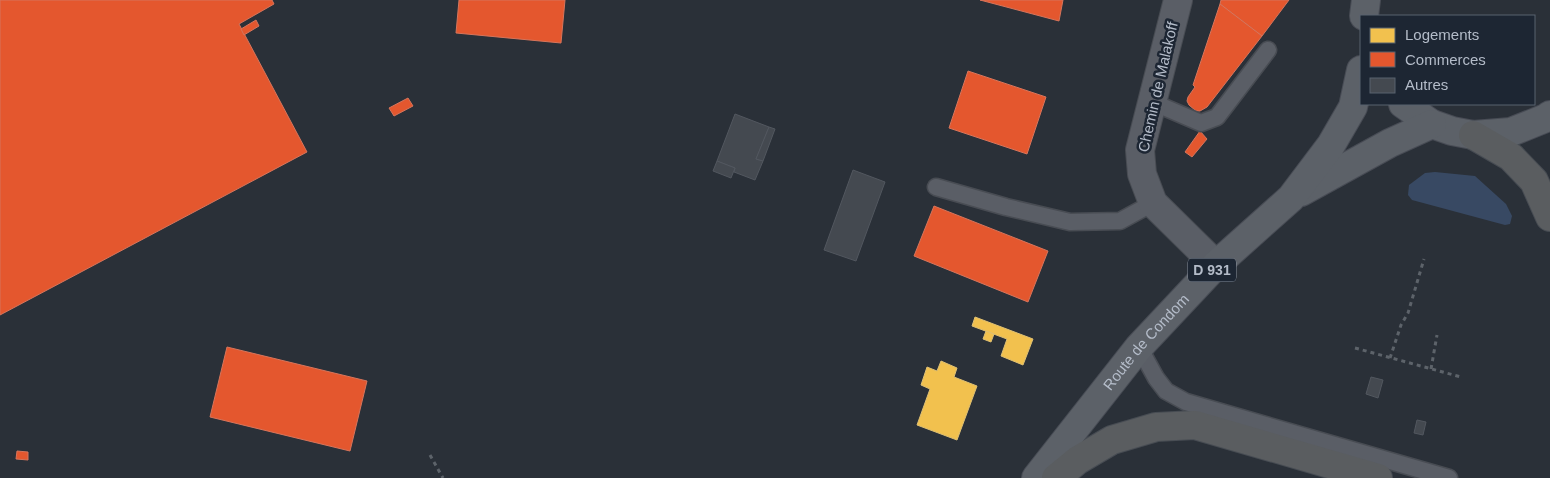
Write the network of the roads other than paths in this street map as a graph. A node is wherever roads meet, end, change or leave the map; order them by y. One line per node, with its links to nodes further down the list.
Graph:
1 (1178, 0): 6 (street, Chemin de Malakoff)
2 (1366, 0): 3 (main road)
3 (1364, 15)
4 (1268, 50): 6 (lane)
5 (1360, 75): 12 (main road, Route de Condom / D 931)
6 (1152, 102): 13 (street, Chemin de Malakoff)
7 (1404, 105): 9 (main road)
8 (1550, 115): 10 (main road)
9 (1432, 124): 10 (main road); 12 (main road, Route de Condom / D 931)
10 (1473, 135): 14 (highway)
11 (936, 186): 13 (lane)
12 (1291, 198): 15 (main road, Route de Condom / D 931)
13 (1153, 203): 15 (street, Chemin de Malakoff)
14 (1550, 217)
15 (1216, 265): 16 (main road, Route de Condom / D 931)
16 (1139, 347): 17 (main road, Route de Condom / D 931); 20 (lane)
17 (1036, 478)
18 (1056, 478): 19 (highway)
19 (1378, 478)
20 (1449, 478)

